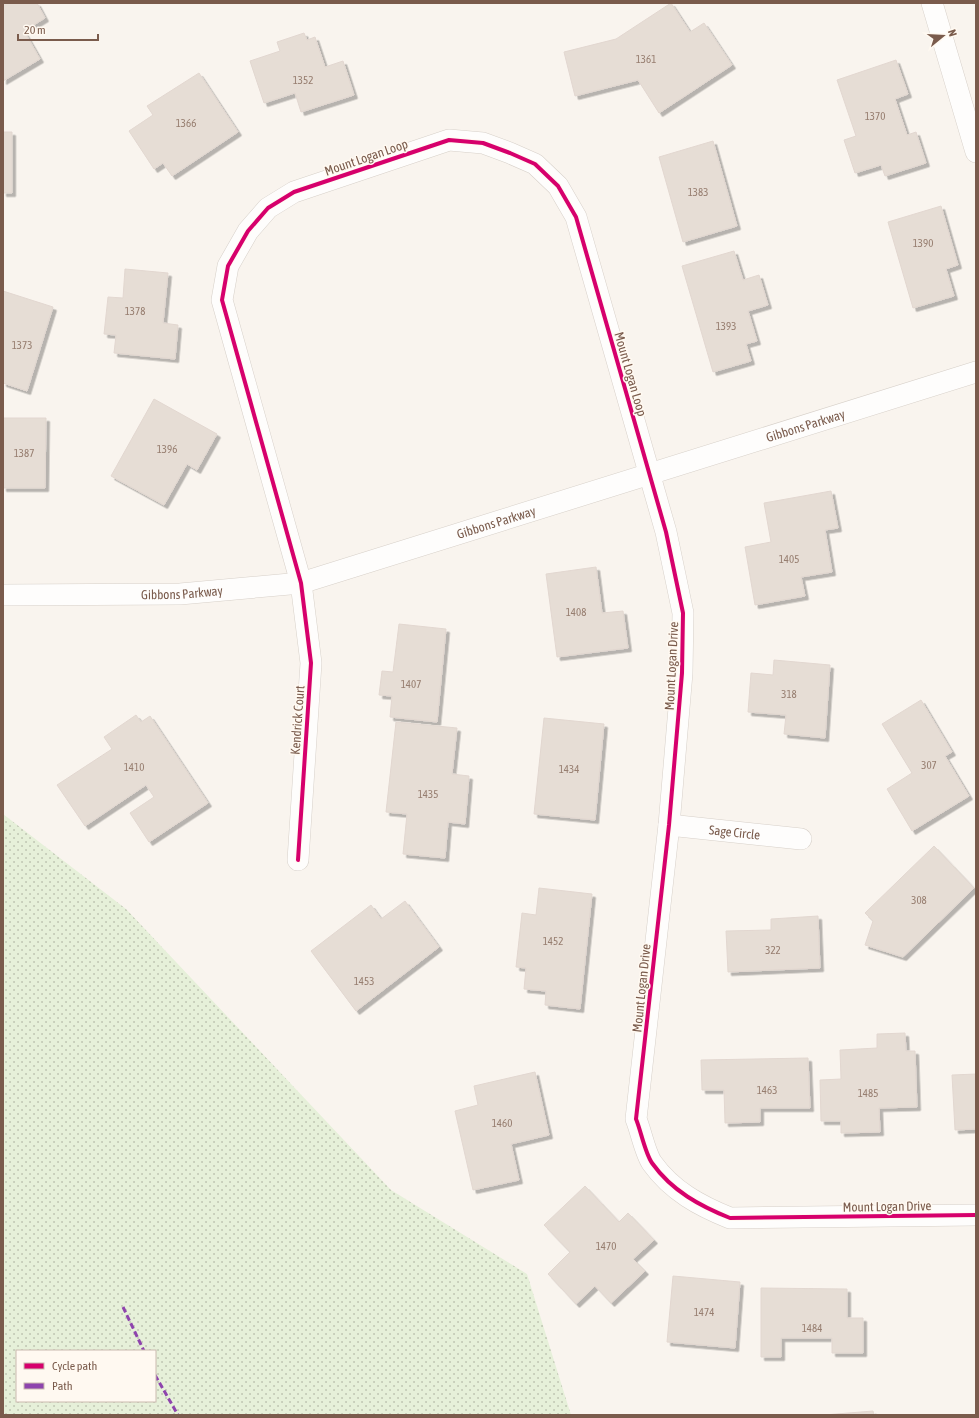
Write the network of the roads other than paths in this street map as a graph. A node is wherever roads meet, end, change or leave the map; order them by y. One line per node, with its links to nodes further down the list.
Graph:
1 (932, 3): 2 (street)
2 (976, 152)
3 (976, 372): 4 (street, Gibbons Parkway)
4 (650, 474): 5 (street, Gibbons Parkway); 5 (street, Mount Logan Loop); 7 (street, Mount Logan Drive)
5 (301, 583): 6 (street, Gibbons Parkway); 9 (street, Kendrick Court)
6 (3, 595)
7 (669, 825): 8 (street, Sage Circle); 10 (street, Mount Logan Drive)
8 (801, 839)
9 (298, 860)
10 (976, 1215)

